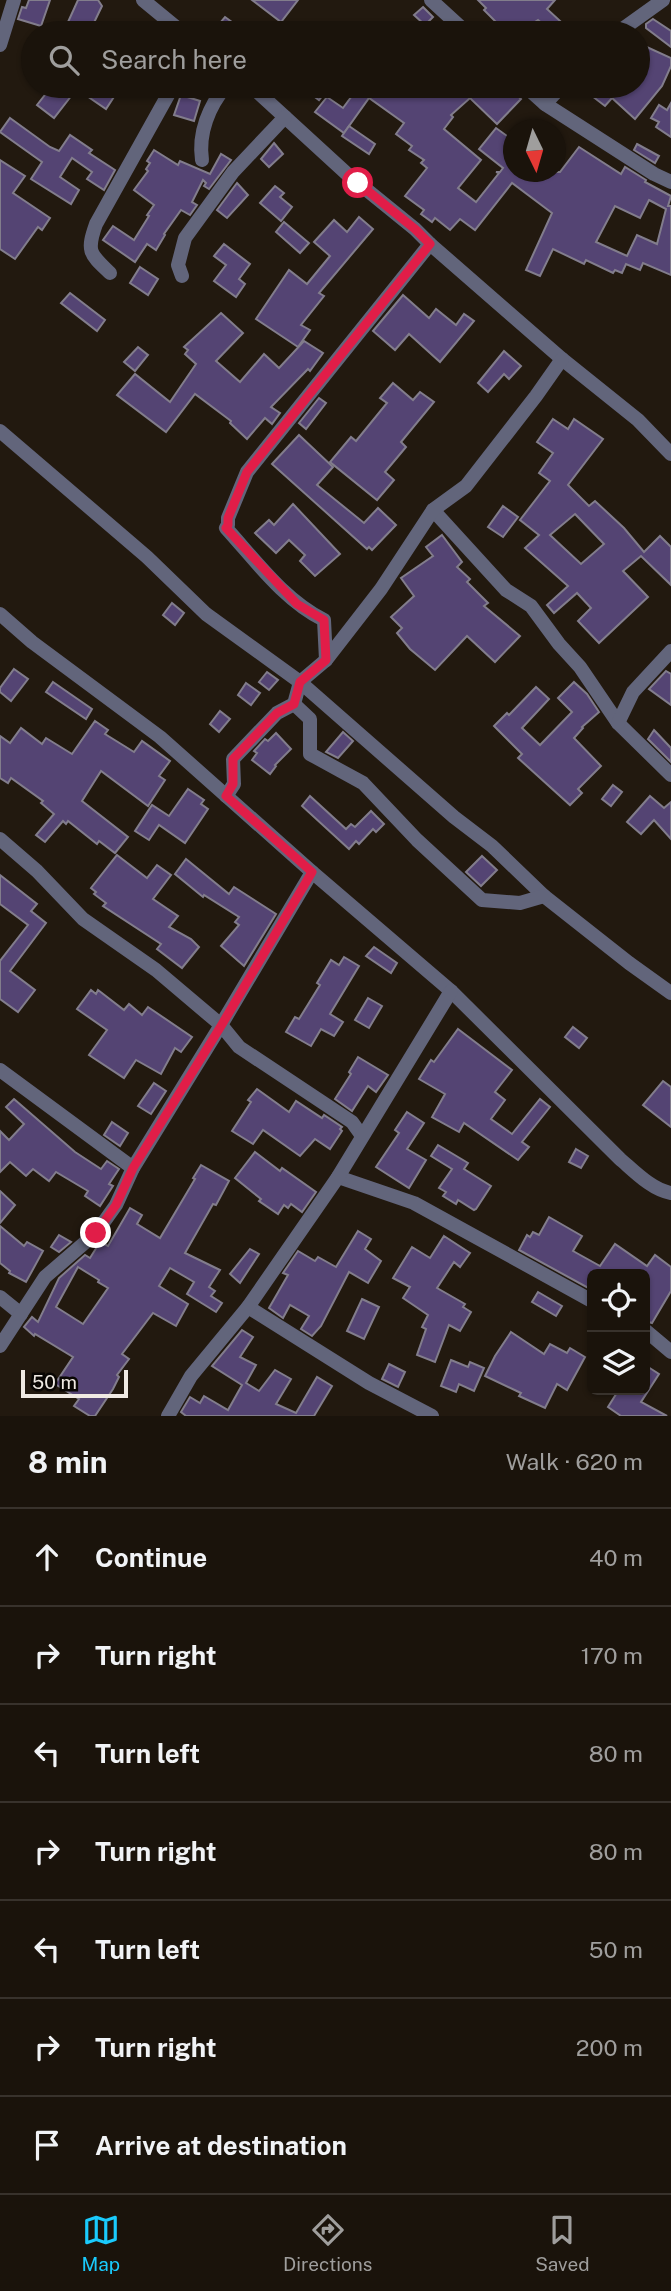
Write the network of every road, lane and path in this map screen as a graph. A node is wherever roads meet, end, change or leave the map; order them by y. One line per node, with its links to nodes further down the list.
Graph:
1 (14, 0): 8 (street)
2 (143, 0): 5 (street)
3 (431, 0): 6 (street)
4 (663, 0): 7 (street)
5 (168, 21)
6 (454, 21)
7 (634, 21)
8 (0, 45)
9 (166, 98): 19 (street)
10 (217, 98): 16 (street)
11 (264, 98): 15 (street)
12 (538, 98): 14 (street)
13 (551, 98): 14 (street)
14 (545, 104): 17 (street)
15 (285, 117): 18 (street); 20 (street)
16 (202, 160)
17 (671, 182)
18 (430, 244): 21 (street); 27 (street)
19 (110, 273)
20 (181, 276)
21 (562, 359): 23 (street); 24 (street)
22 (0, 431): 28 (street)
23 (671, 454)
24 (433, 510): 27 (street); 30 (street)
25 (0, 614): 32 (street)
26 (671, 651): 30 (street)
27 (326, 660): 28 (street)
28 (300, 682): 29 (street); 35 (street)
29 (294, 704): 32 (street); 35 (street)
30 (618, 723): 31 (street)
31 (671, 775)
32 (226, 796): 34 (street)
33 (0, 839): 38 (street)
34 (312, 872): 36 (street); 38 (street)
35 (544, 896): 37 (street)
36 (451, 991): 40 (street); 43 (street)
37 (671, 993)
38 (221, 1026): 40 (street); 41 (street)
39 (0, 1070): 41 (street)
40 (362, 1136): 42 (street)
41 (133, 1168): 47 (street)
42 (338, 1177): 45 (street); 46 (street)
43 (671, 1193)
44 (0, 1297): 47 (street)
45 (587, 1298)
46 (248, 1307): 51 (street); 52 (street)
47 (20, 1314): 49 (street)
48 (647, 1332): 50 (street)
49 (0, 1346)
50 (671, 1352)
51 (168, 1416)
52 (432, 1416)

